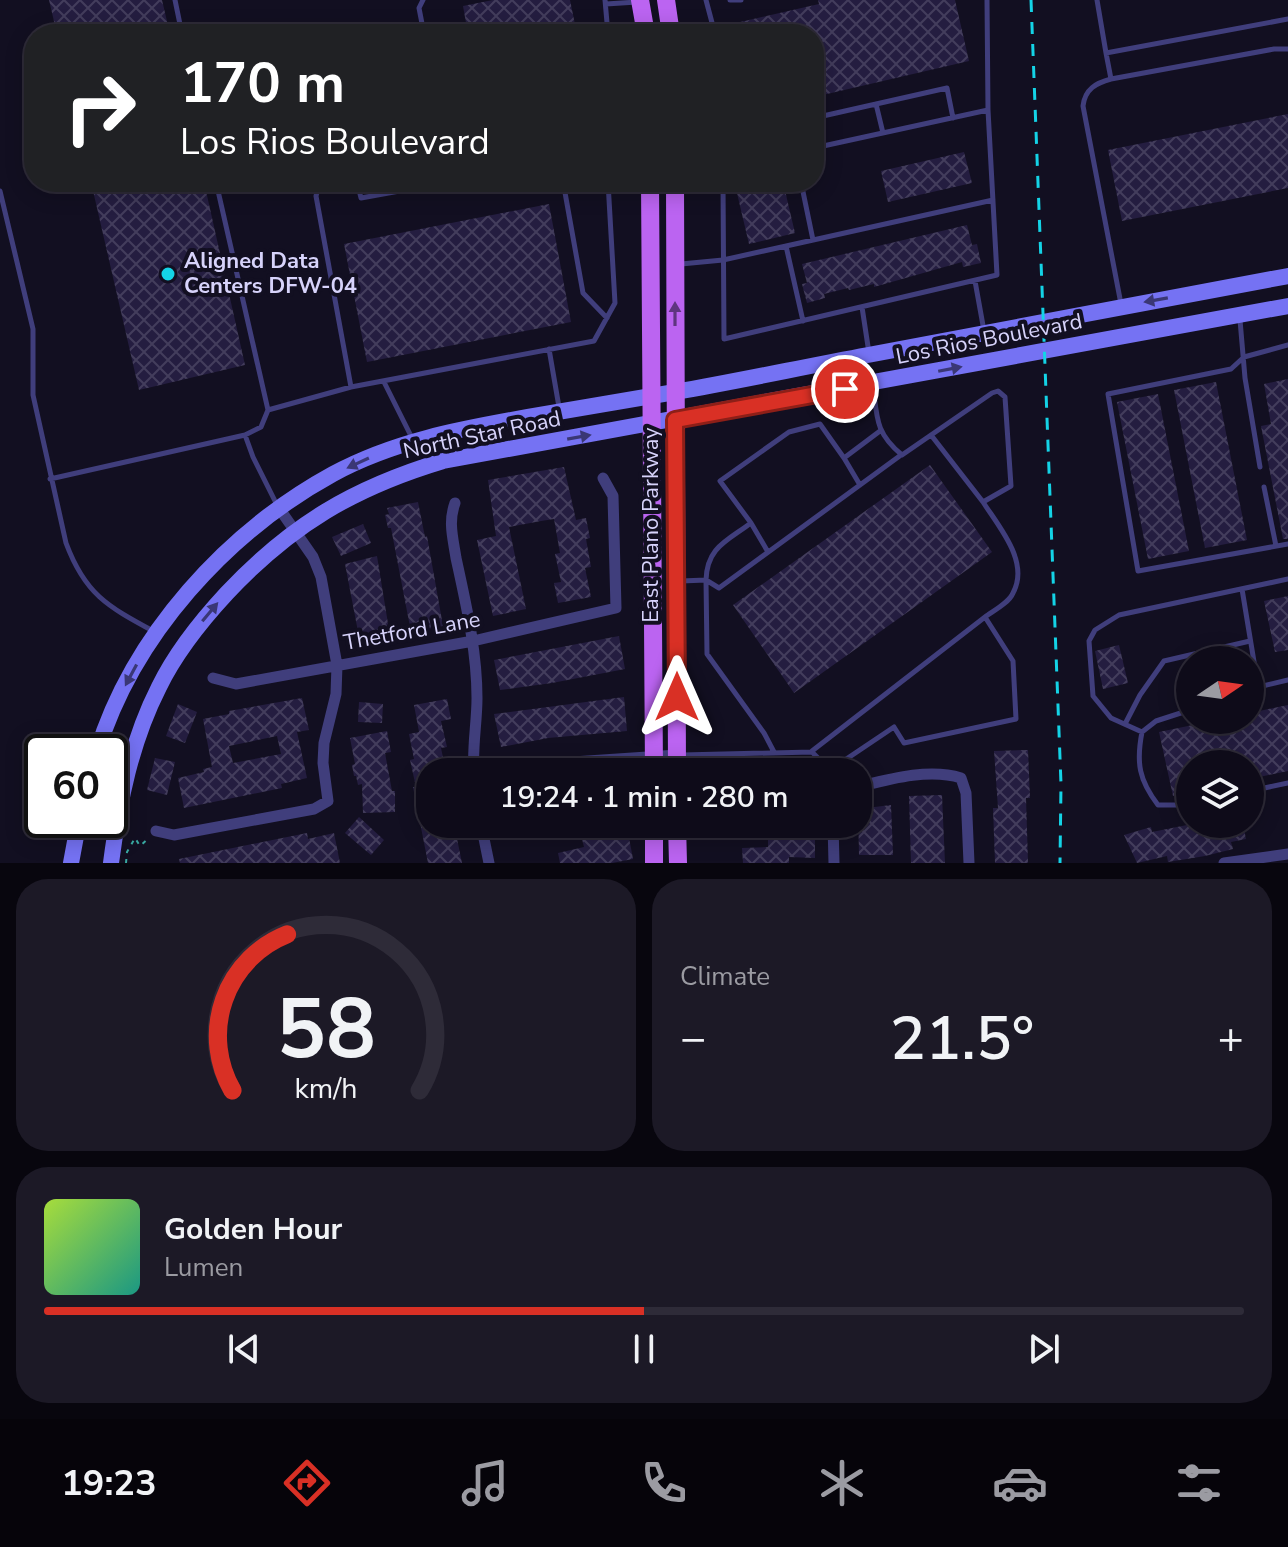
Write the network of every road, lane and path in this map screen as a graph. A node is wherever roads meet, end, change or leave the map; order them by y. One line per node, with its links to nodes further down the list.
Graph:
1 (175, 0): 12 (lane)
2 (423, 0): 13 (lane)
3 (666, 0): 16 (main road)
4 (706, 0): 17 (lane)
5 (730, 0): 6 (lane)
6 (741, 0)
7 (987, 0): 22 (lane)
8 (1097, 0): 19 (lane)
9 (643, 1): 10 (lane); 15 (main road)
10 (605, 2): 14 (lane)
11 (1288, 19): 19 (lane)
12 (180, 24)
13 (422, 24)
14 (607, 24)
15 (645, 24)
16 (670, 24)
17 (712, 24)
18 (1288, 49): 20 (lane)
19 (1106, 53): 20 (lane)
20 (1111, 79): 48 (lane)
21 (876, 104): 23 (lane); 24 (lane); 25 (lane)
22 (988, 110): 24 (lane); 38 (lane)
23 (824, 116)
24 (953, 118): 25 (lane)
25 (883, 133): 26 (lane)
26 (824, 146)
27 (0, 191): 75 (lane)
28 (218, 192): 62 (lane)
29 (317, 192): 59 (lane)
30 (360, 192): 31 (lane)
31 (394, 192)
32 (565, 192): 50 (lane)
33 (609, 192): 50 (lane)
34 (650, 192): 61 (main road, East Plano Parkway)
35 (675, 192): 42 (main road, East Plano Parkway)
36 (723, 192): 41 (lane)
37 (803, 192): 39 (lane)
38 (993, 200): 39 (lane); 44 (lane)
39 (813, 240): 40 (lane)
40 (786, 246): 41 (lane); 51 (lane)
41 (723, 260): 42 (lane); 51 (lane)
42 (675, 264): 60 (main road, East Plano Parkway, one-way to 42)
43 (1288, 276): 45 (main road, Los Rios Boulevard)
44 (975, 281): 47 (lane); 52 (lane)
45 (1233, 286): 48 (main road, Los Rios Boulevard, one-way to 48); 49 (main road)
46 (1288, 306): 49 (main road, Los Rios Boulevard)
47 (862, 307): 51 (lane); 55 (lane)
48 (1121, 307): 52 (main road, Los Rios Boulevard)
49 (1239, 315): 56 (lane); 58 (main road, Los Rios Boulevard, one-way to 49)
50 (607, 318): 54 (lane)
51 (803, 321)
52 (985, 333): 55 (main road, Los Rios Boulevard)
53 (1288, 345): 56 (lane)
54 (549, 349): 57 (lane); 63 (lane)
55 (869, 354): 58 (main road); 60 (main road, Los Rios Boulevard)
56 (1244, 357): 73 (lane); 84 (lane)
57 (384, 382): 59 (lane); 69 (lane)
58 (873, 384): 64 (main road, Los Rios Boulevard); 66 (lane)
59 (351, 387): 62 (lane)
60 (676, 392): 61 (main road, North Star Road); 64 (main road, East Plano Parkway)
61 (651, 395): 63 (main road, North Star Road); 65 (main road, East Plano Parkway)
62 (268, 410): 67 (lane)
63 (560, 412): 69 (main road, North Star Road)
64 (675, 420): 65 (main road, Los Rios Boulevard); 89 (main road, East Plano Parkway)
65 (651, 424): 72 (main road, North Star Road, one-way to 65); 88 (main road, East Plano Parkway)
66 (880, 431): 70 (lane); 71 (lane)
67 (245, 435): 75 (lane); 80 (lane)
68 (931, 435): 70 (lane); 78 (lane); 78 (lane)
69 (413, 441): 72 (main road); 80 (main road, North Star Road, one-way to 80)
70 (902, 455): 76 (lane)
71 (844, 458): 76 (lane); 81 (lane)
72 (422, 467): 82 (main road, North Star Road)
73 (1260, 467)
74 (603, 478): 93 (street, Thetford Lane)
75 (50, 479): 92 (lane)
76 (860, 485): 85 (lane)
77 (1264, 487): 84 (lane)
78 (983, 502): 91 (lane)
79 (455, 503): 93 (street)
80 (279, 508): 82 (street); 92 (main road, North Star Road)
81 (751, 523): 85 (lane); 87 (lane)
82 (296, 530): 96 (street); 122 (main road, North Star Road, one-way to 82)
83 (1288, 544): 84 (lane)
84 (1276, 546)
85 (768, 552): 87 (lane)
86 (1288, 579): 90 (lane)
87 (706, 580): 89 (lane); 105 (lane)
88 (653, 581): 89 (main road); 107 (main road, East Plano Parkway)
89 (676, 581): 108 (main road, East Plano Parkway)
90 (1242, 589): 94 (lane); 101 (lane)
91 (985, 617): 104 (lane); 104 (lane)
92 (157, 634): 103 (main road, North Star Road, one-way to 103)
93 (473, 641): 96 (street, Thetford Lane); 106 (street)
94 (1250, 641): 95 (lane); 101 (lane)
95 (1251, 646)
96 (337, 665): 97 (street, Thetford Lane); 114 (street)
97 (213, 678)
98 (1288, 680): 99 (lane)
99 (1264, 685)
100 (1176, 715): 102 (lane)
101 (1125, 724): 102 (lane)
102 (1142, 732): 113 (lane)
103 (103, 734)
104 (812, 752): 105 (lane)
105 (774, 753): 109 (lane)
106 (473, 758)
107 (654, 758)
108 (677, 758)
109 (730, 758)
110 (1288, 783): 112 (lane)
111 (872, 784): 128 (street)
112 (1264, 788)
113 (1176, 805)
114 (156, 831): 123 (path)
115 (76, 838): 121 (main road)
116 (484, 838): 124 (street)
117 (654, 838): 125 (main road)
118 (677, 838): 126 (main road)
119 (833, 838): 127 (street)
120 (1288, 854): 129 (street)
121 (71, 863)
122 (111, 863)
123 (126, 863)
124 (489, 863)
125 (654, 863)
126 (678, 863)
127 (834, 863)
128 (969, 863)
129 (1224, 863)

